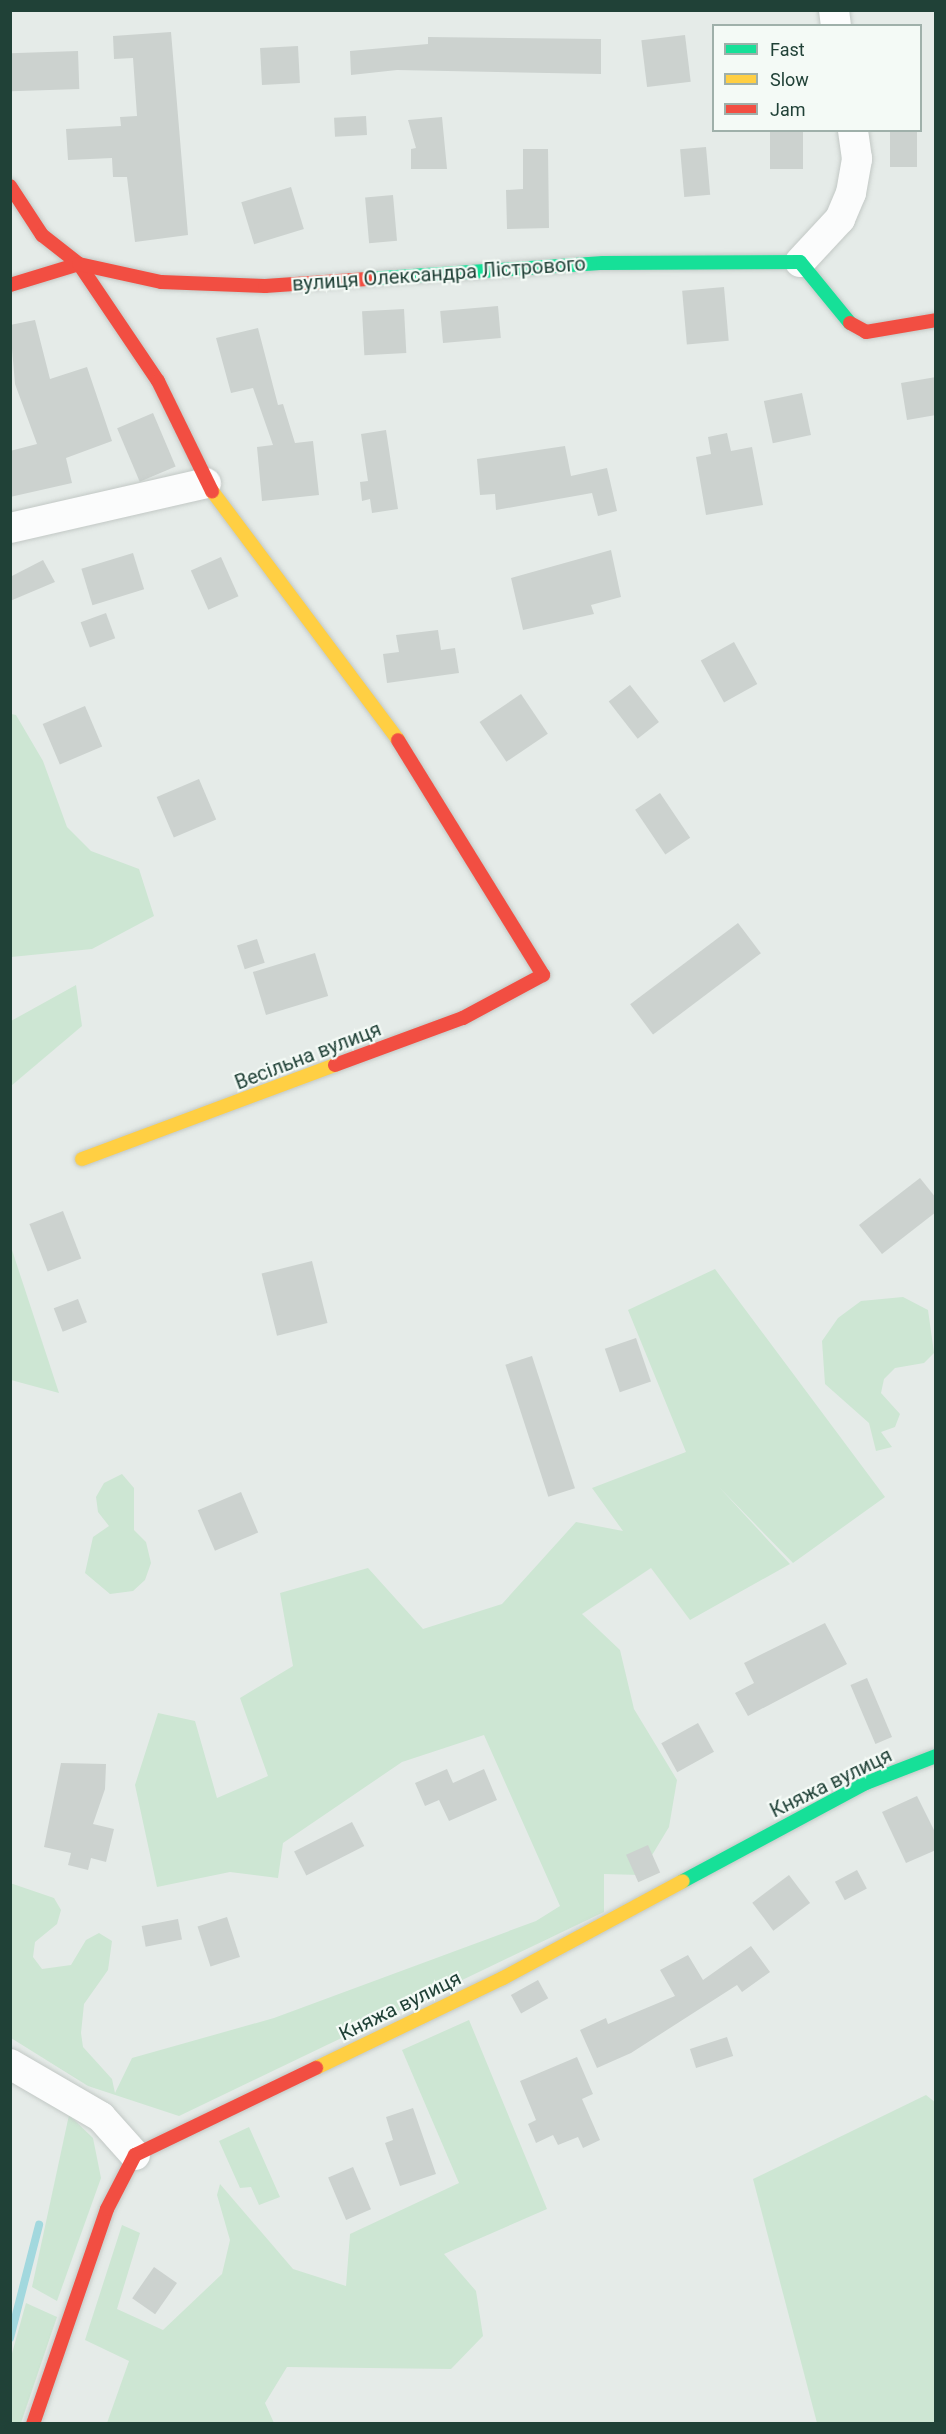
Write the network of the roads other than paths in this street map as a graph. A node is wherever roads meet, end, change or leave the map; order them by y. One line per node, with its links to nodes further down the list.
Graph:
1 (853, 132): 3 (street)
2 (10, 186): 4 (street, вулиця Олександра Лістрового)
3 (800, 262): 4 (street, вулиця Олександра Лістрового); 6 (street)
4 (79, 264): 5 (street, вулиця Олександра Лістрового); 7 (street, вулиця Олександра Лістрового)
5 (10, 285)
6 (936, 320)
7 (206, 483): 8 (street); 9 (street, вулиця Олександра Лістрового)
8 (10, 528)
9 (543, 975): 10 (street, Весільна вулиця)
10 (82, 1159)
11 (936, 1756): 13 (street, Княжа вулиця)
12 (10, 2064): 13 (street)
13 (135, 2155): 14 (street)
14 (33, 2424)

